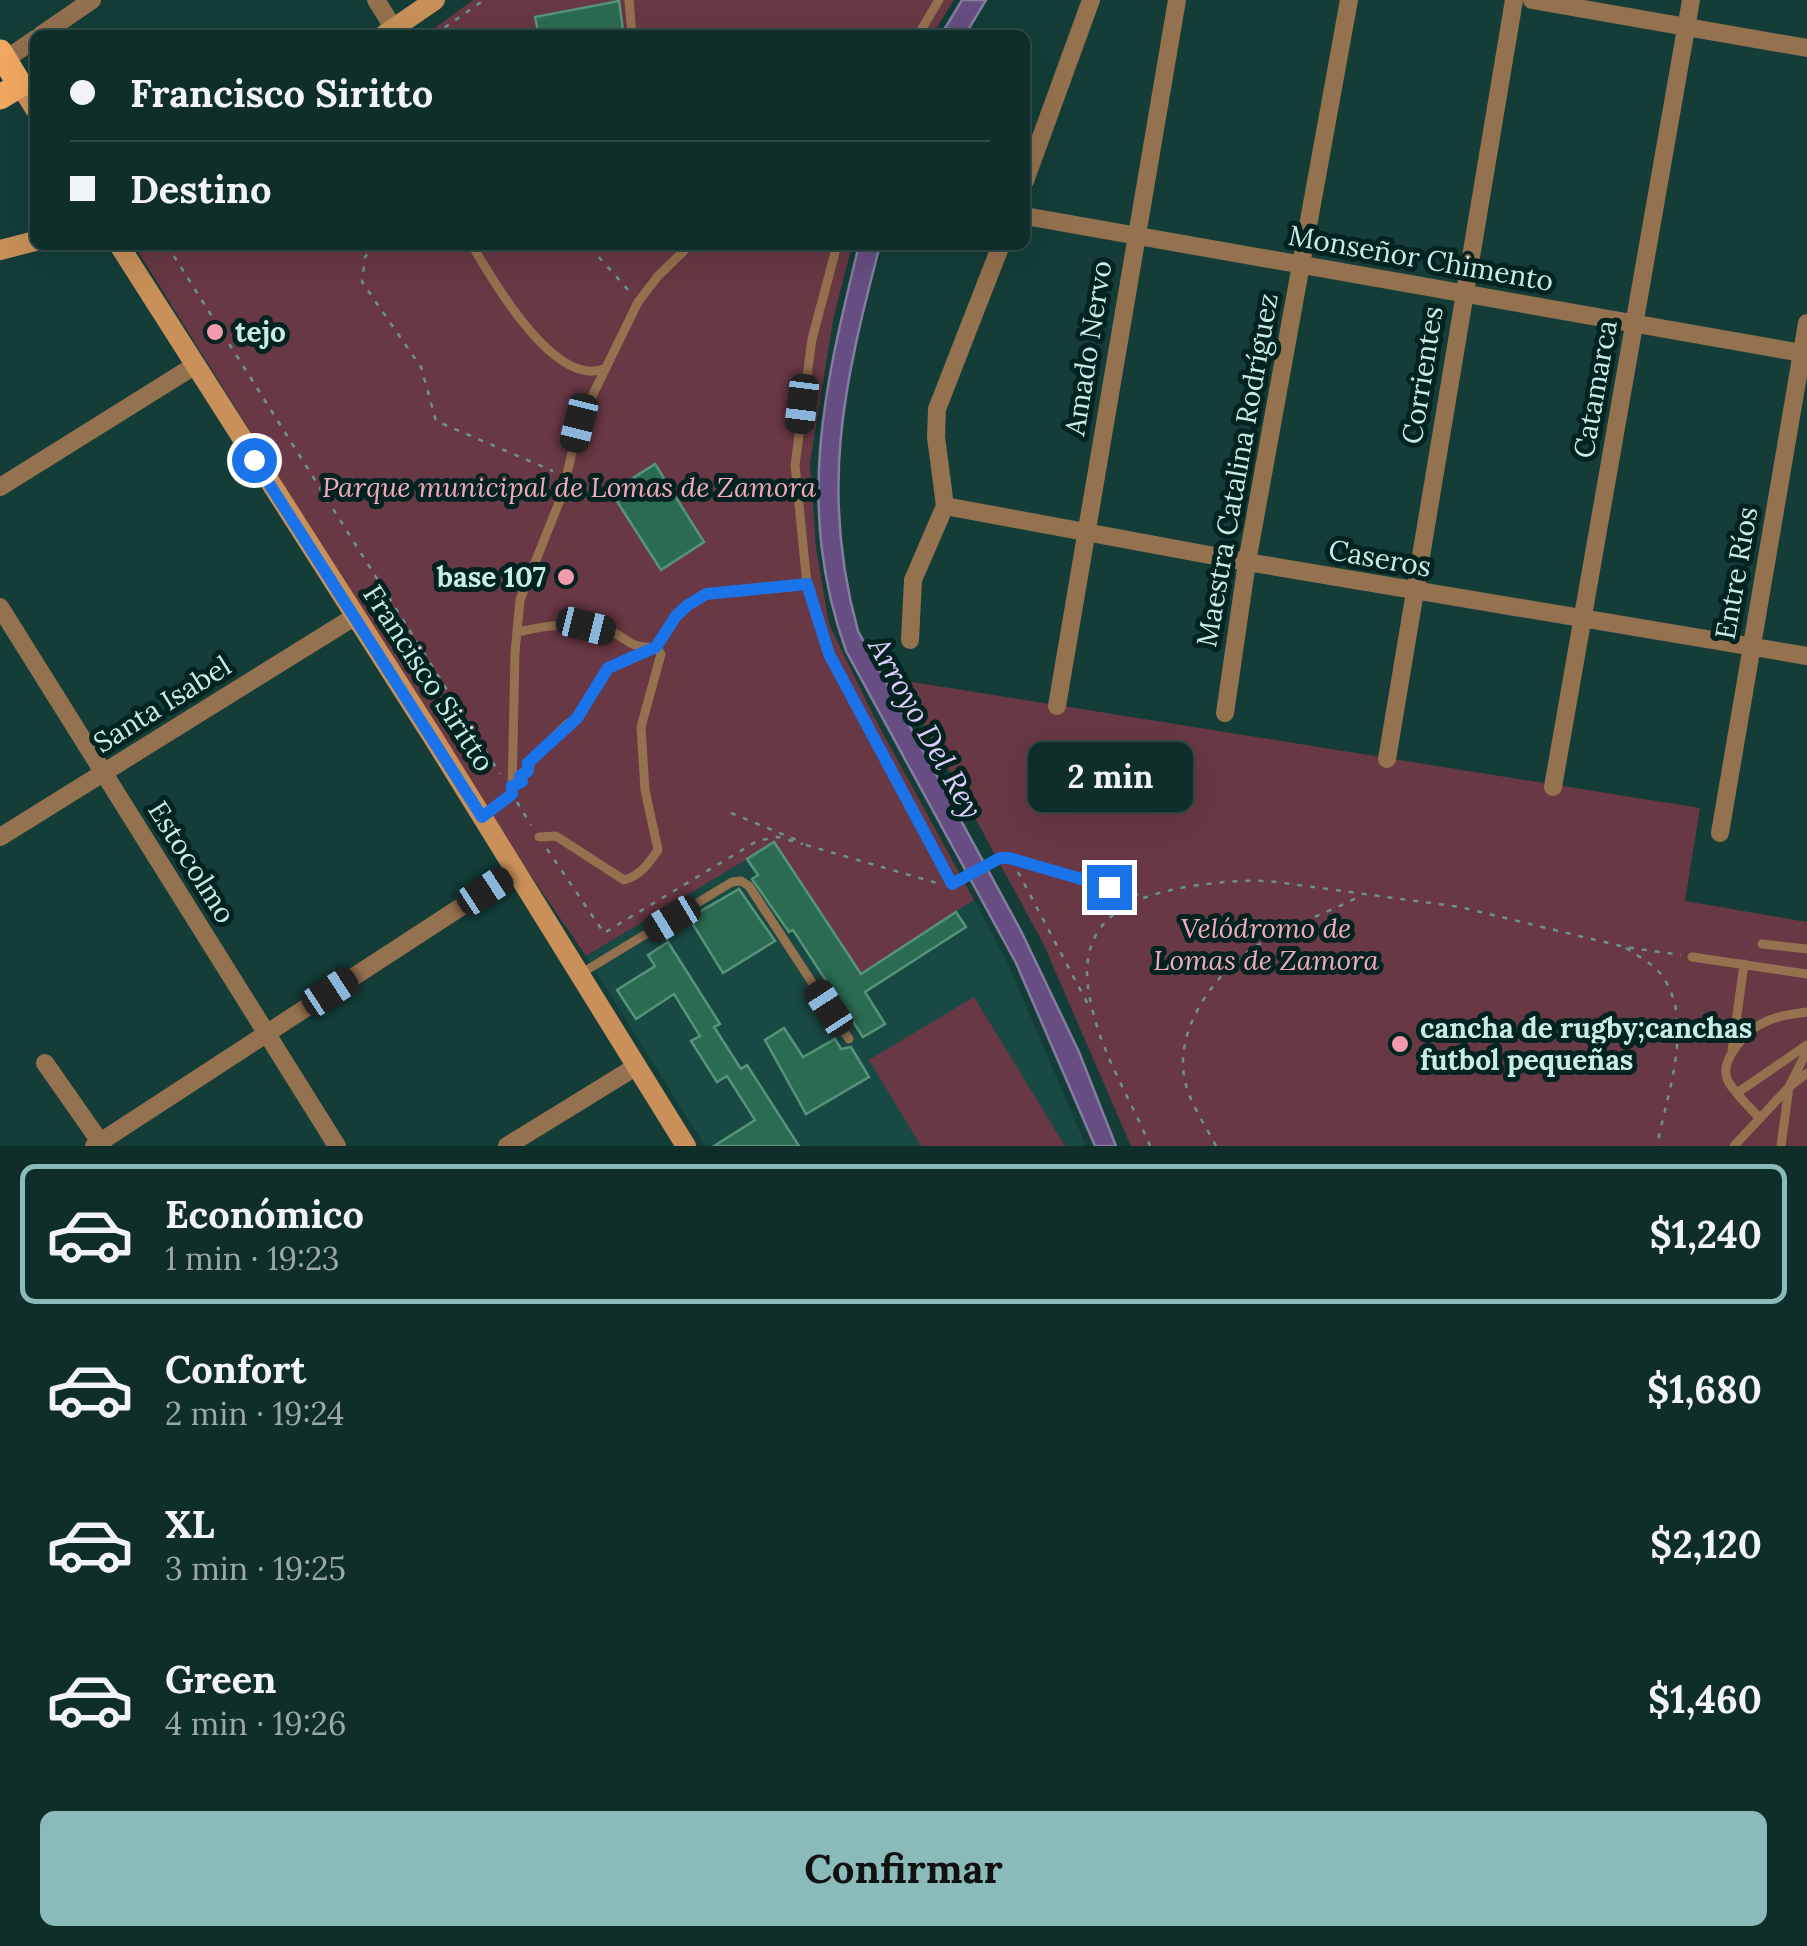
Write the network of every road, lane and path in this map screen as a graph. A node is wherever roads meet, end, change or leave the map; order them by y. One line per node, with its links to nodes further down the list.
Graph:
1 (92, 0): 14 (street)
2 (376, 0): 15 (street)
3 (435, 0): 16 (street)
4 (484, 0): 17 (path)
5 (629, 0): 18 (lane)
6 (939, 0): 19 (lane)
7 (1091, 0): 24 (street)
8 (1177, 0): 26 (street, Amado Nervo)
9 (1348, 0): 37 (street, Maestra Catalina Rodríguez)
10 (1514, 0): 38 (street, Corrientes)
11 (1532, 0): 13 (street)
12 (1691, 0): 13 (street, Catamarca)
13 (1686, 27): 21 (street); 41 (street, Catamarca)
14 (48, 30)
15 (391, 30)
16 (396, 30)
17 (441, 30)
18 (632, 30)
19 (921, 30)
20 (30, 41): 22 (street)
21 (1807, 48)
22 (2, 56): 23 (main road)
23 (10, 91)
24 (1030, 167)
25 (1030, 217): 26 (street, Monseñor Chimento)
26 (1135, 236): 37 (street, Monseñor Chimento); 48 (street, Amado Nervo)
27 (30, 242): 28 (street)
28 (0, 250)
29 (122, 250): 43 (street, Francisco Siritto)
30 (170, 250): 65 (path)
31 (371, 250): 45 (path)
32 (475, 250): 44 (lane)
33 (596, 250): 39 (path)
34 (685, 250): 39 (lane)
35 (836, 250): 50 (lane)
36 (999, 250): 47 (street)
37 (1300, 265): 38 (street, Monseñor Chimento); 49 (street, Maestra Catalina Rodríguez)
38 (1463, 294): 41 (street, Monseñor Chimento); 51 (street, Corrientes)
39 (638, 302): 44 (lane)
40 (1807, 323): 42 (street, Entre Ríos)
41 (1634, 324): 42 (street, Monseñor Chimento); 54 (street, Catamarca)
42 (1804, 353): 58 (street, Entre Ríos)
43 (194, 366): 46 (street); 53 (street, Francisco Siritto)
44 (606, 368): 45 (lane)
45 (566, 477): 55 (lane)
46 (0, 487)
47 (945, 506): 48 (street, Caseros); 56 (street)
48 (1086, 532): 49 (street, Caseros); 60 (street, Amado Nervo)
49 (1247, 562): 51 (street, Caseros); 61 (street, Maestra Catalina Rodríguez)
50 (807, 584): 57 (lane); 74 (lane)
51 (1414, 592): 54 (street, Caseros); 62 (street, Corrientes)
52 (0, 607): 63 (street, Estocolmo)
53 (354, 617): 63 (street, Santa Isabel); 67 (street, Francisco Siritto)
54 (1582, 620): 58 (street, Caseros); 64 (street, Catamarca)
55 (517, 632): 57 (lane); 65 (lane)
56 (910, 640)
57 (656, 647): 65 (lane); 70 (lane)
58 (1752, 647): 59 (street, Caseros); 68 (street, Entre Ríos)
59 (1807, 656)
60 (1057, 706)
61 (1225, 713)
62 (1386, 759)
63 (104, 773): 69 (street, Santa Isabel); 87 (street, Estocolmo)
64 (1553, 787)
65 (512, 790): 67 (lane); 70 (path)
66 (731, 813): 71 (path)
67 (482, 817): 73 (street, Francisco Siritto)
68 (1720, 833)
69 (0, 837)
70 (539, 837): 71 (path)
71 (803, 844): 74 (path)
72 (1004, 858): 74 (lane); 75 (lane); 86 (path)
73 (516, 871): 83 (street, Francisco Siritto); 87 (street)
74 (955, 882)
75 (1109, 887): 77 (path)
76 (1362, 895): 77 (path); 79 (path); 102 (path)
77 (1144, 897): 86 (path)
78 (1762, 944): 80 (lane)
79 (1625, 947): 81 (path); 103 (path)
80 (1807, 949)
81 (1692, 957): 82 (lane)
82 (1744, 964): 84 (lane); 90 (lane)
83 (580, 974): 88 (lane); 92 (street, Francisco Siritto)
84 (1807, 974)
85 (1807, 1012): 90 (lane)
86 (1092, 1013): 101 (path)
87 (268, 1033): 97 (street); 98 (street, Estocolmo)
88 (849, 1038)
89 (1807, 1048): 94 (lane); 95 (lane)
90 (1732, 1052): 95 (lane)
91 (46, 1062): 97 (street)
92 (637, 1066): 99 (street); 100 (street, Francisco Siritto)
93 (1807, 1073): 94 (lane)
94 (1789, 1087): 96 (lane); 105 (lane)
95 (1738, 1092): 96 (lane)
96 (1759, 1118): 104 (lane)
97 (99, 1144)
98 (337, 1146)
99 (507, 1146)
100 (686, 1146)
101 (1150, 1146)
102 (1216, 1146)
103 (1656, 1146)
104 (1734, 1146)
105 (1781, 1146)

